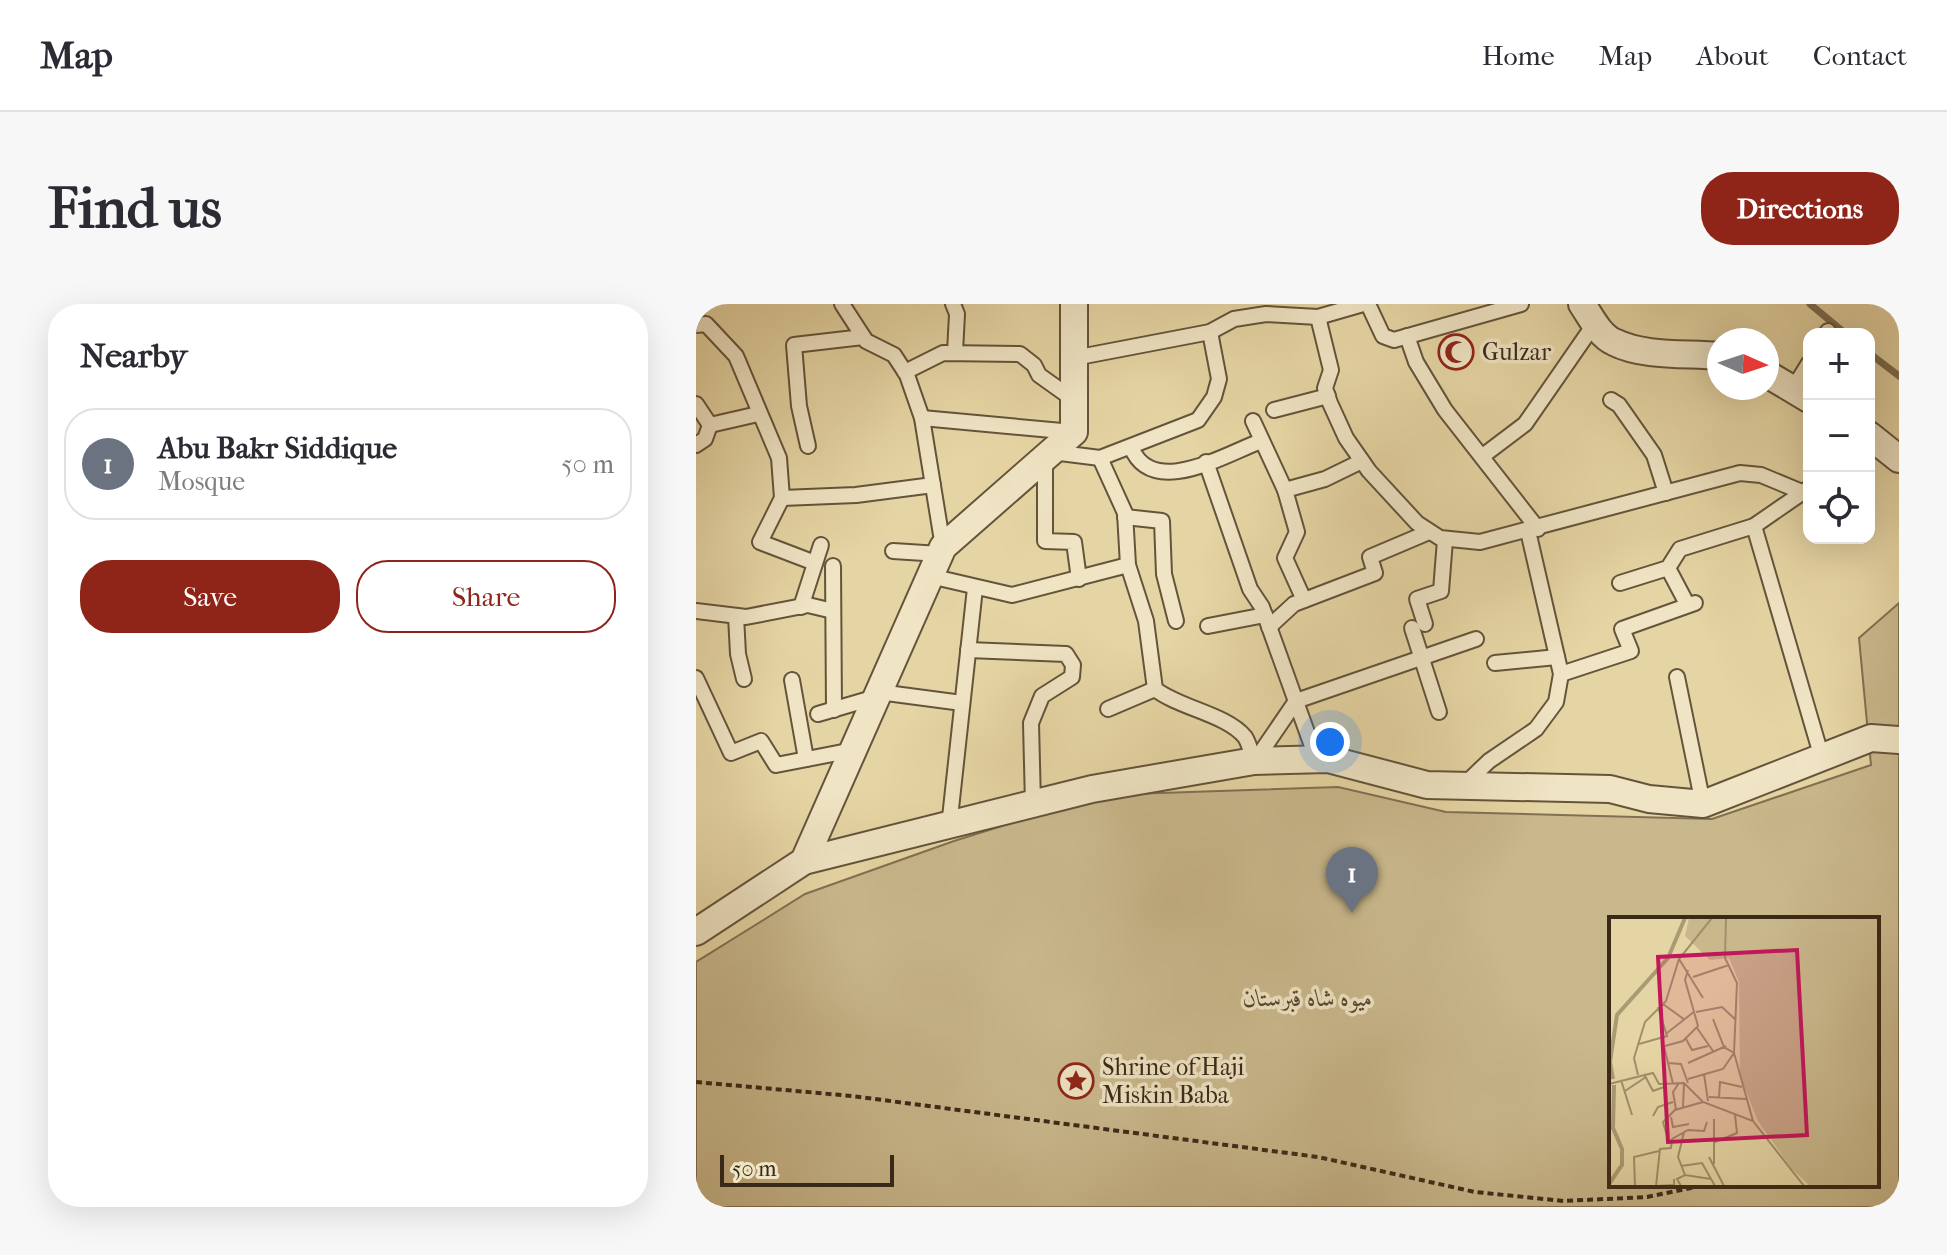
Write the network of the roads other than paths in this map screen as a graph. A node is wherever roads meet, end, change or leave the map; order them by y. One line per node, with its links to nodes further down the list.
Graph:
1 (842, 304): 11 (lane)
2 (1074, 304): 14 (street)
3 (1365, 304): 7 (lane); 10 (lane)
4 (1521, 304): 10 (lane)
5 (957, 305): 12 (lane)
6 (1589, 314): 13 (street); 33 (lane)
7 (1318, 317): 9 (lane); 18 (lane)
8 (696, 325): 23 (lane)
9 (1210, 332): 14 (lane); 31 (lane)
10 (1407, 336): 33 (lane)
11 (863, 337): 15 (lane); 30 (lane)
12 (955, 352): 15 (lane); 20 (lane)
13 (1707, 355)
14 (1074, 358): 20 (street)
15 (905, 372): 24 (lane)
16 (1779, 381): 17 (street)
17 (1801, 394)
18 (1328, 396): 22 (lane); 35 (lane)
19 (1611, 400): 41 (lane)
20 (1074, 401): 27 (street)
21 (696, 404): 26 (lane)
22 (1274, 410)
23 (758, 414): 26 (lane); 42 (lane)
24 (922, 418): 27 (lane); 37 (lane)
25 (1253, 421): 28 (lane)
26 (710, 425): 29 (lane)
27 (1074, 432): 32 (street)
28 (1261, 441): 36 (lane); 39 (lane)
29 (696, 445)
30 (808, 446)
31 (1131, 447): 34 (lane); 36 (lane)
32 (1048, 455): 34 (lane); 50 (street); 55 (lane)
33 (1484, 455): 45 (lane)
34 (1100, 458): 43 (lane)
35 (1362, 461): 39 (lane); 46 (lane)
36 (1206, 462): 64 (lane)
37 (933, 485): 42 (lane); 50 (lane)
38 (1803, 489): 41 (lane)
39 (1285, 490): 58 (lane)
40 (1803, 492): 44 (lane)
41 (1666, 493): 45 (lane)
42 (782, 498): 51 (lane)
43 (1125, 517): 52 (lane); 63 (lane)
44 (1754, 526): 54 (lane); 86 (lane)
45 (1533, 530): 47 (lane); 68 (lane)
46 (1429, 532): 47 (lane); 58 (lane)
47 (1445, 540): 69 (lane)
48 (821, 545): 51 (lane)
49 (893, 551): 50 (lane)
50 (938, 559): 57 (lane); 77 (street)
51 (815, 563): 59 (lane)
52 (1128, 565): 55 (lane); 76 (lane)
53 (833, 566): 61 (lane)
54 (1668, 568): 56 (lane); 71 (lane)
55 (1079, 579): 57 (lane)
56 (1620, 583)
57 (975, 588): 67 (lane)
58 (1304, 600): 64 (lane)
59 (801, 607): 61 (lane); 62 (lane)
60 (696, 611): 62 (lane)
61 (833, 611): 81 (lane)
62 (736, 616): 74 (lane)
63 (1176, 621)
64 (1267, 621): 65 (lane); 78 (lane)
65 (1208, 626)
66 (1476, 639): 69 (lane)
67 (968, 650): 79 (lane); 91 (lane)
68 (1557, 657): 70 (lane); 71 (lane)
69 (1422, 658): 78 (lane); 82 (lane)
70 (1495, 663)
71 (1561, 674): 90 (lane)
72 (1677, 677): 92 (lane)
73 (696, 678): 87 (lane)
74 (744, 679)
75 (792, 680): 87 (lane)
76 (1155, 689): 80 (lane); 89 (lane)
77 (878, 694): 79 (lane); 81 (lane); 85 (street)
78 (1296, 701): 88 (lane); 89 (lane)
79 (962, 703): 93 (lane)
80 (1108, 709)
81 (834, 710): 83 (lane)
82 (1439, 712)
83 (818, 714)
84 (1899, 740): 86 (street)
85 (853, 750): 87 (lane); 94 (street)
86 (1822, 758): 92 (street)
87 (806, 759)
88 (1317, 760): 89 (street); 90 (street)
89 (1254, 761): 91 (street)
90 (1464, 785): 92 (street)
91 (1033, 804): 93 (street)
92 (1703, 804)
93 (949, 827): 94 (street)
94 (804, 861): 95 (street)
95 (696, 932)

